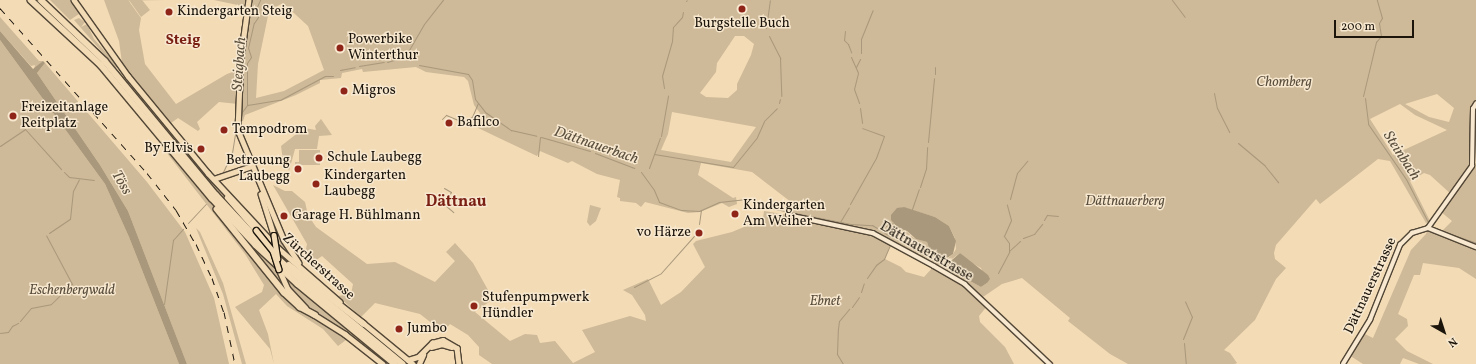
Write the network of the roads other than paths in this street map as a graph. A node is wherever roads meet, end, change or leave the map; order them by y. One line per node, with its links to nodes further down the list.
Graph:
1 (31, 0): 7 (highway)
2 (41, 0): 12 (highway)
3 (74, 0): 8 (main road, Zürcherstrasse)
4 (249, 0): 6 (main road)
5 (1476, 104): 10 (street)
6 (252, 166): 8 (main road); 13 (main road, bridge); 14 (main road)
7 (187, 168): 15 (highway); 19 (highway)
8 (214, 179): 13 (main road, Zürcherstrasse, bridge); 14 (main road, Zürcherstrasse)
9 (788, 215): 24 (street, Dättnauerstrasse)
10 (1428, 228): 11 (street); 25 (street, Dättnauerstrasse)
11 (1476, 247)
12 (275, 257): 16 (highway); 20 (highway)
13 (280, 269): 15 (main road, Zürcherstrasse)
14 (308, 274): 16 (main road, Zürcherstrasse)
15 (315, 315): 18 (main road, Zürcherstrasse)
16 (364, 324): 17 (main road, Zürcherstrasse)
17 (408, 360): 21 (main road, Zürcherstrasse); 23 (main road)
18 (383, 364)
19 (395, 364)
20 (403, 364)
21 (413, 364)
22 (419, 364): 23 (main road)
23 (458, 364)
24 (1050, 364)
25 (1343, 364)

